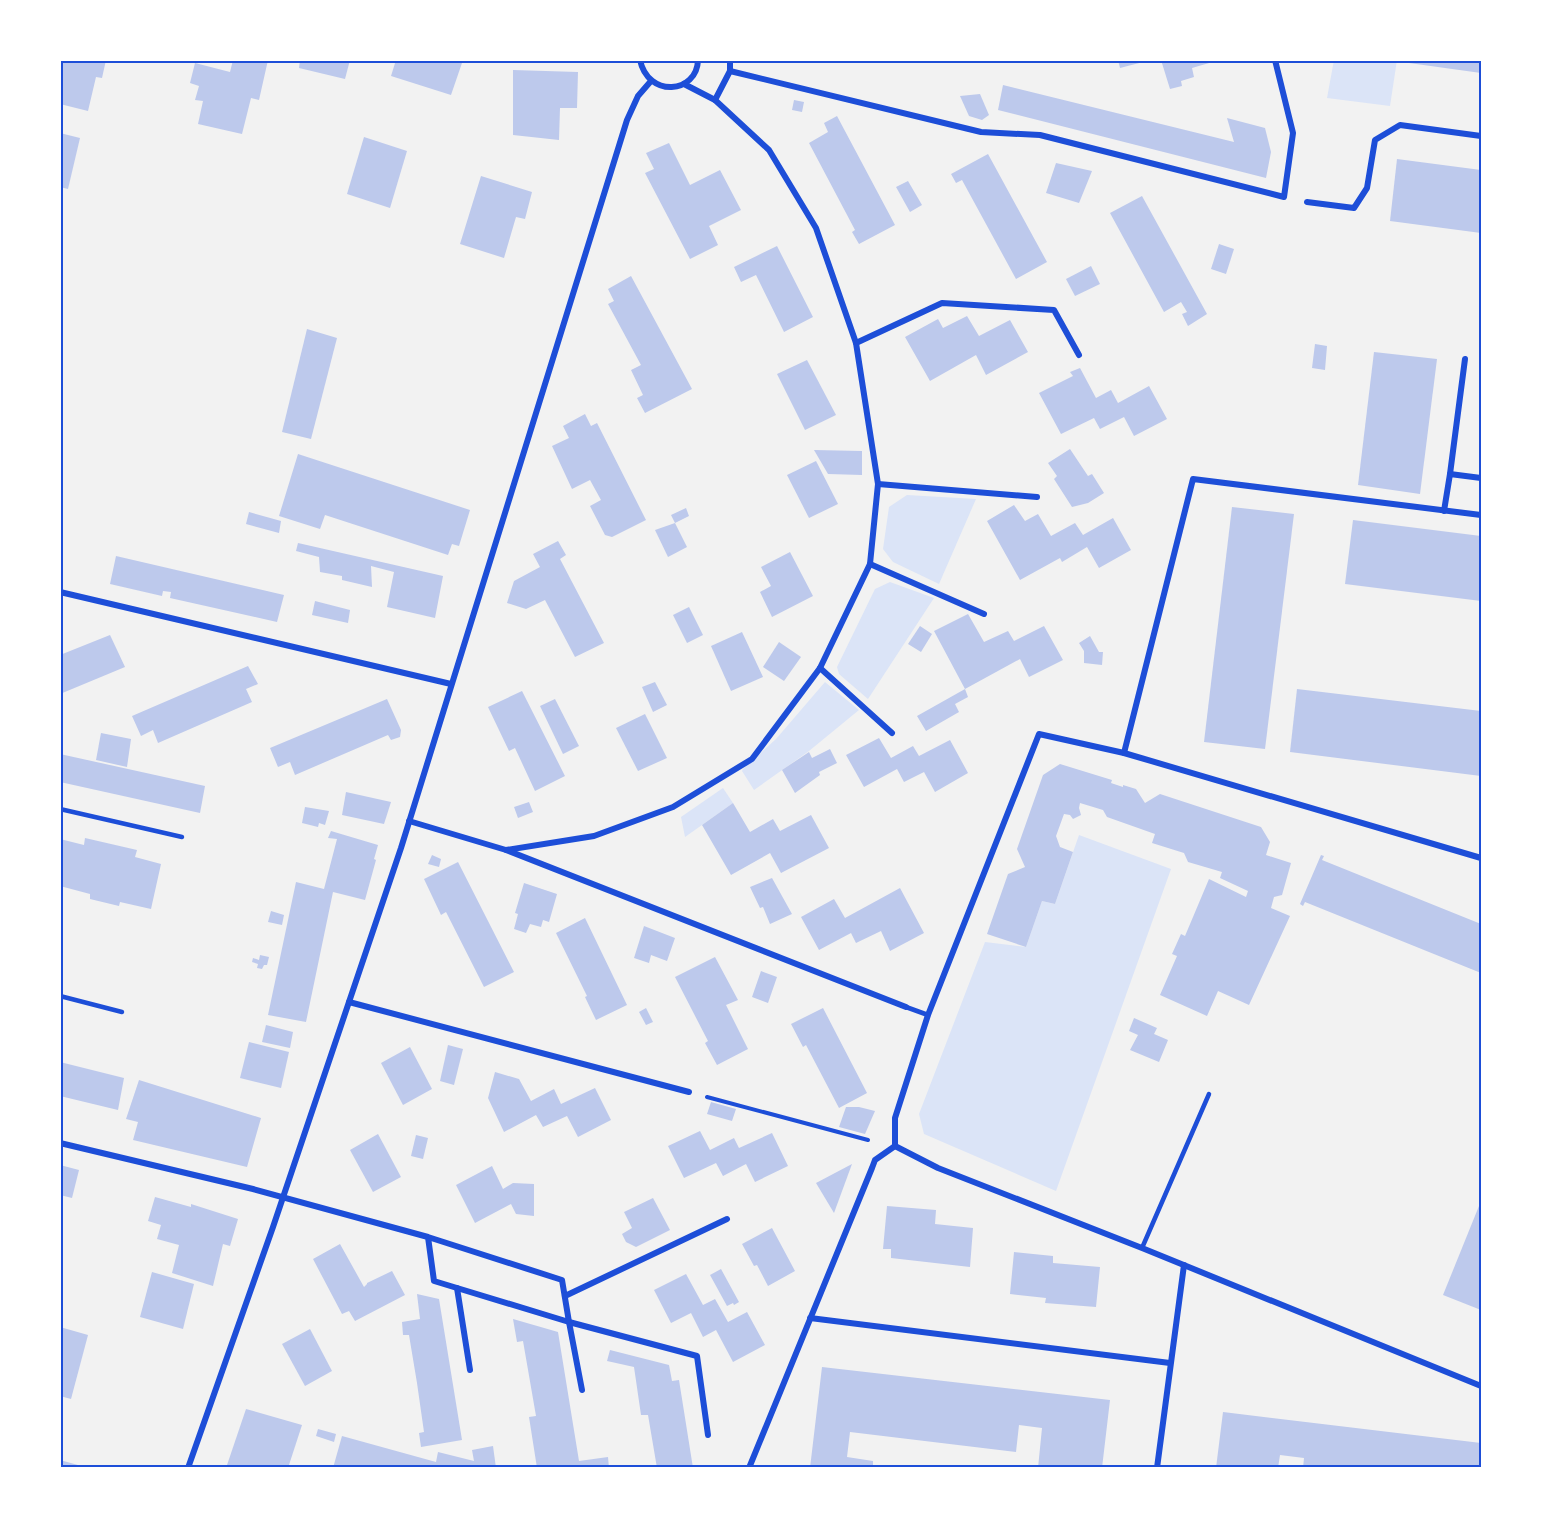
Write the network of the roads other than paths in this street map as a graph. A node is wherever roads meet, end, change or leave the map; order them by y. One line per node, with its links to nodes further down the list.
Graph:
1 (640, 60): 6 (street)
2 (698, 60): 7 (street)
3 (730, 60): 5 (street)
4 (1275, 60): 5 (street)
5 (730, 71): 8 (street)
6 (651, 81): 7 (street); 24 (street)
7 (684, 84): 8 (street)
8 (715, 100): 11 (street)
9 (1481, 136): 10 (street)
10 (1307, 202)
11 (856, 343): 12 (street); 16 (street)
12 (1079, 355)
13 (1465, 359): 14 (street)
14 (1450, 474): 15 (street); 18 (street)
15 (1481, 478)
16 (878, 484): 17 (street); 20 (street)
17 (1037, 497)
18 (1444, 511): 19 (street); 26 (street)
19 (1481, 515)
20 (870, 564): 22 (street); 23 (street)
21 (60, 592): 24 (street)
22 (984, 614)
23 (820, 668): 25 (street); 30 (street)
24 (451, 684): 28 (street)
25 (892, 734)
26 (1124, 753): 31 (street); 36 (street)
27 (60, 809): 29 (lane)
28 (409, 821): 30 (street); 33 (street)
29 (182, 837)
30 (506, 850): 34 (street)
31 (1481, 858)
32 (60, 996): 35 (lane)
33 (349, 1002): 37 (street); 41 (street)
34 (906, 1007): 36 (street)
35 (122, 1012)
36 (928, 1015): 40 (street)
37 (689, 1092)
38 (1209, 1094): 44 (lane)
39 (60, 1143): 41 (street)
40 (895, 1146): 44 (street); 48 (street)
41 (282, 1197): 43 (street); 55 (street)
42 (727, 1219): 47 (street)
43 (428, 1237): 46 (street); 47 (street)
44 (1142, 1248): 45 (street)
45 (1184, 1265): 50 (street); 52 (street)
46 (457, 1288): 49 (street); 51 (street)
47 (565, 1296): 49 (street)
48 (810, 1318): 50 (street); 56 (street)
49 (569, 1322): 53 (street); 54 (street)
50 (1170, 1363): 57 (street)
51 (470, 1370)
52 (1481, 1386)
53 (582, 1390)
54 (708, 1435)
55 (188, 1468)
56 (749, 1468)
57 (1156, 1468)

